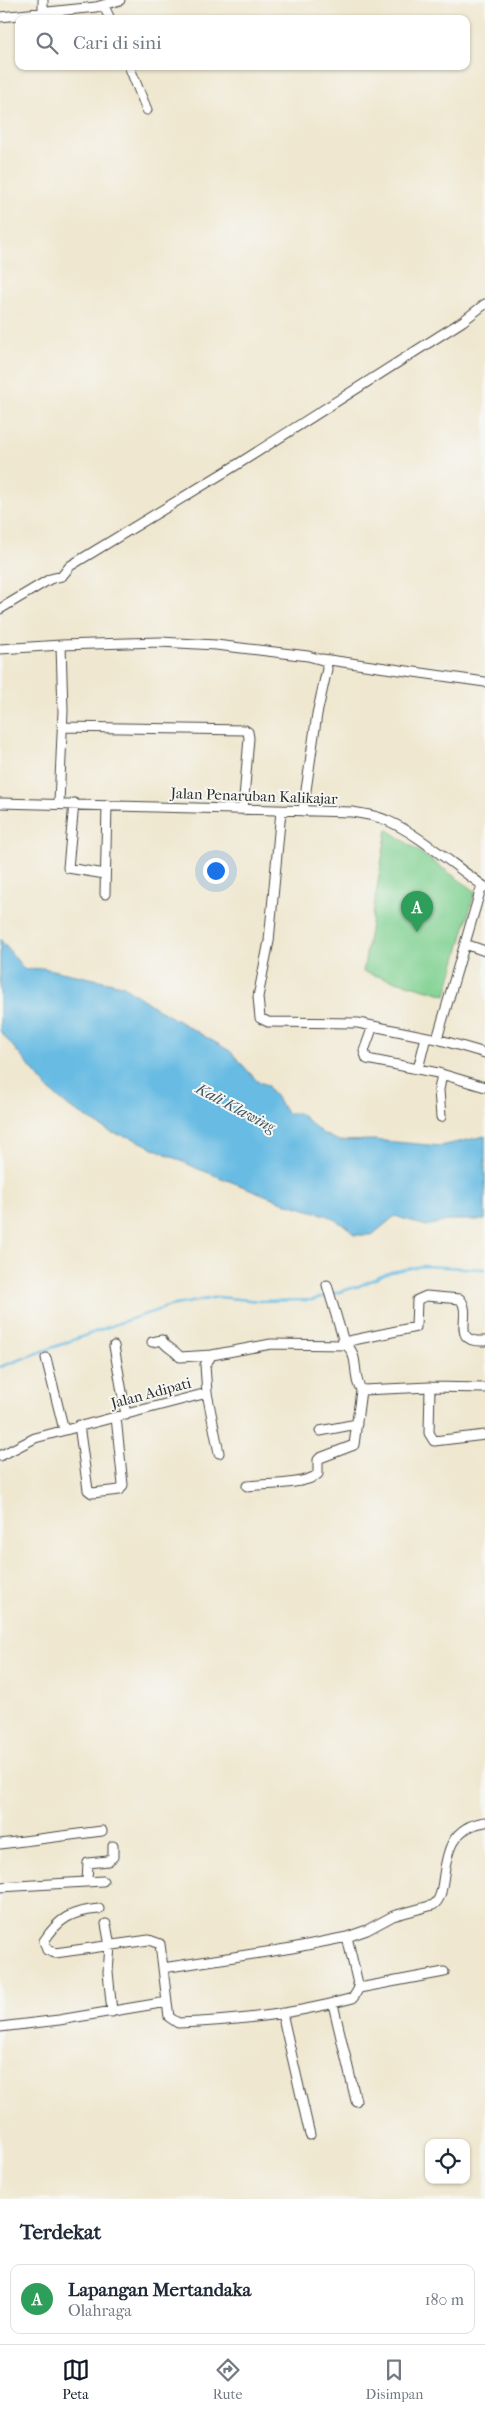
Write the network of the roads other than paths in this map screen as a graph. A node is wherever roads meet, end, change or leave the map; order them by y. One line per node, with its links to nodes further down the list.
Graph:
1 (43, 0): 4 (street)
2 (120, 0): 3 (street)
3 (104, 6): 4 (street); 6 (street)
4 (43, 13): 5 (street)
5 (22, 15)
6 (108, 15)
7 (15, 16): 8 (street)
8 (0, 17)
9 (131, 70): 10 (street)
10 (148, 110)
11 (485, 304): 12 (street)
12 (0, 609)
13 (61, 645): 14 (street); 15 (street); 17 (street)
14 (0, 649)
15 (322, 659): 16 (street); 24 (street)
16 (485, 682)
17 (62, 727): 19 (street); 22 (street)
18 (0, 802): 19 (street, Jalan Penaruban Kalikajar)
19 (59, 803): 20 (street, Jalan Penaruban Kalikajar)
20 (74, 803): 21 (street, Jalan Penaruban Kalikajar); 25 (street)
21 (107, 805): 22 (street, Jalan Penaruban Kalikajar); 25 (street)
22 (244, 810): 23 (street, Jalan Penaruban Kalikajar)
23 (281, 811): 24 (street, Jalan Penaruban Kalikajar); 30 (street)
24 (303, 811): 26 (street, Jalan Penaruban Kalikajar)
25 (105, 874): 27 (street)
26 (484, 886): 28 (street)
27 (105, 894)
28 (464, 944): 29 (street); 32 (street)
29 (485, 950)
30 (373, 1026): 31 (street); 34 (street)
31 (426, 1037): 32 (street); 34 (street)
32 (437, 1039): 33 (street)
33 (485, 1053)
34 (418, 1068): 35 (street)
35 (442, 1074): 36 (street); 37 (street)
36 (485, 1087)
37 (441, 1117)
38 (327, 1285): 41 (street)
39 (485, 1341): 41 (street)
40 (152, 1342): 43 (street)
41 (343, 1343): 43 (street); 47 (street)
42 (114, 1346): 49 (street)
43 (212, 1355): 48 (street, Jalan Adipati)
44 (46, 1358): 53 (street)
45 (430, 1387): 46 (street); 47 (street); 55 (street)
46 (485, 1388)
47 (361, 1390): 51 (street)
48 (207, 1393): 49 (street, Jalan Adipati); 56 (street)
49 (126, 1415): 50 (street, Jalan Adipati)
50 (116, 1417): 52 (street, Jalan Adipati); 52 (street)
51 (357, 1424): 54 (street); 58 (street)
52 (80, 1425): 53 (street, Jalan Adipati)
53 (64, 1430): 57 (street, Jalan Adipati)
54 (320, 1431)
55 (485, 1435)
56 (219, 1453)
57 (0, 1456)
58 (247, 1486)
59 (485, 1822): 68 (street)
60 (102, 1831): 61 (street)
61 (0, 1844)
62 (113, 1846): 64 (street)
63 (103, 1881): 64 (street)
64 (87, 1882): 65 (street)
65 (0, 1887)
66 (99, 1909): 69 (street)
67 (106, 1924): 69 (street)
68 (347, 1937): 70 (street); 72 (street)
69 (110, 1946): 70 (street); 75 (street)
70 (163, 1968): 73 (street)
71 (444, 1972): 72 (street)
72 (359, 1988): 74 (street)
73 (167, 2002): 75 (street); 76 (street)
74 (332, 2004): 76 (street); 78 (street)
75 (112, 2012): 77 (street)
76 (282, 2013): 79 (street)
77 (0, 2027)
78 (356, 2101)
79 (310, 2135)

